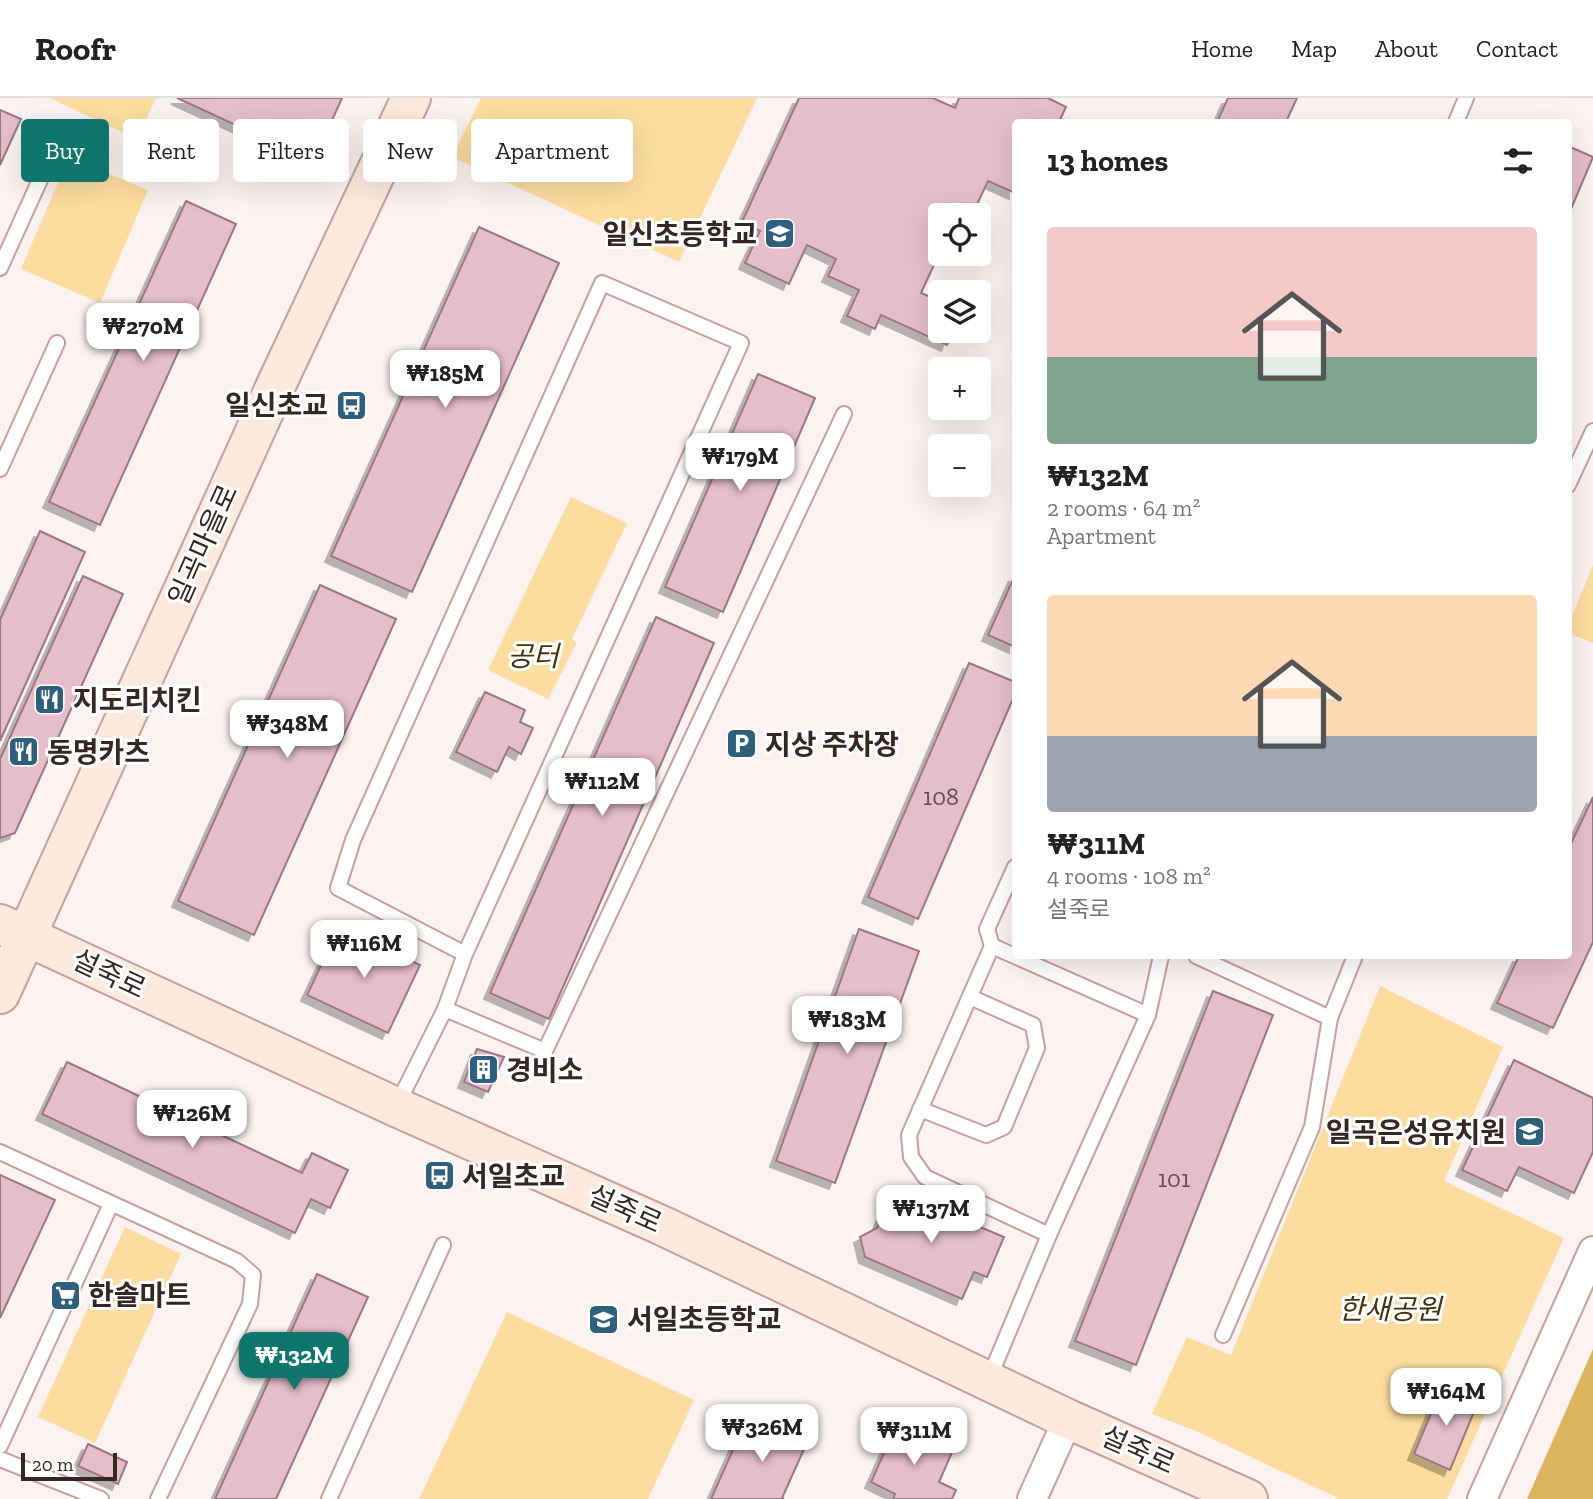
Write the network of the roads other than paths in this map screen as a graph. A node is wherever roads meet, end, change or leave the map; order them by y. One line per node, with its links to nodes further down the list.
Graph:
1 (411, 98): 12 (main road, 일곡마을로)
2 (1466, 98): 3 (lane)
3 (1457, 119)
4 (39, 182): 5 (lane)
5 (0, 268)
6 (57, 343): 10 (lane)
7 (844, 414): 22 (lane)
8 (1593, 431): 9 (lane)
9 (1575, 453)
10 (0, 469)
11 (1012, 873): 13 (lane)
12 (13, 930): 20 (main road, 일곡마을로); 25 (main road, 설죽로)
13 (992, 946): 14 (lane); 21 (lane)
14 (1012, 953)
15 (465, 954): 15 (lane); 22 (lane)
16 (1030, 959): 23 (lane)
17 (1160, 959): 23 (lane)
18 (1202, 959): 24 (lane)
19 (1354, 959): 24 (lane)
20 (0, 994)
21 (970, 997): 26 (lane); 26 (lane)
22 (445, 1009): 25 (lane)
23 (1148, 1015): 29 (lane)
24 (1330, 1018): 32 (lane)
25 (396, 1107): 33 (main road, 설죽로)
26 (920, 1109): 29 (lane)
27 (0, 1152): 28 (lane)
28 (111, 1204): 35 (lane); 38 (lane)
29 (1049, 1234): 33 (lane)
30 (443, 1245): 39 (lane)
31 (1593, 1251): 42 (street)
32 (1223, 1335)
33 (988, 1381): 34 (main road, 설죽로)
34 (1068, 1419): 40 (street); 41 (main road, 설죽로)
35 (0, 1446)
36 (0, 1459): 37 (lane)
37 (101, 1499)
38 (158, 1499)
39 (329, 1499)
40 (1032, 1499)
41 (1248, 1499)
42 (1482, 1499)

